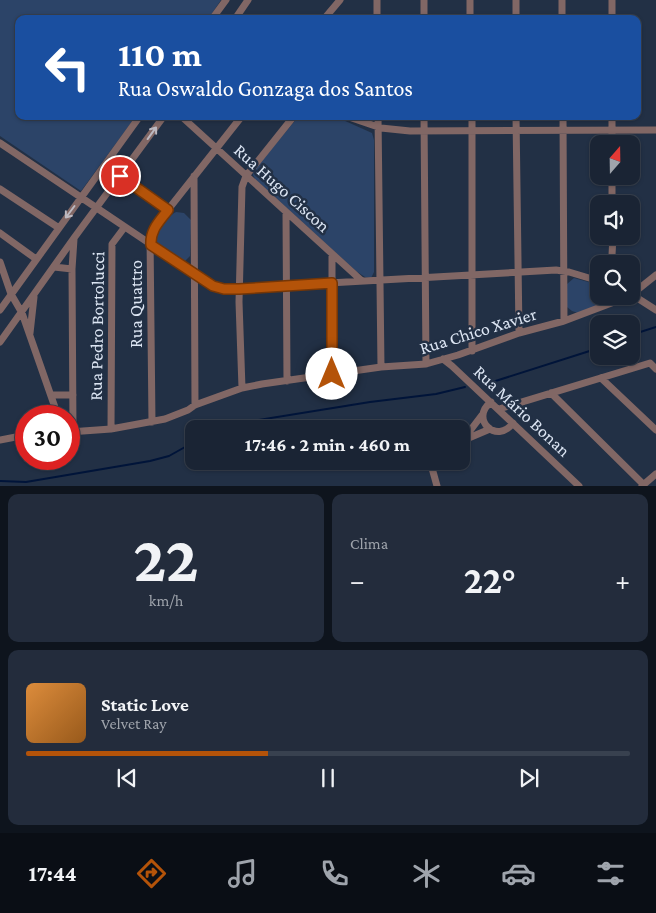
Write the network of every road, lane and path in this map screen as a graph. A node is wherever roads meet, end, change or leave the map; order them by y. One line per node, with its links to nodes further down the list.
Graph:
1 (226, 0): 10 (street)
2 (248, 0): 11 (street)
3 (340, 0): 12 (street)
4 (377, 0): 13 (street)
5 (424, 0): 14 (street)
6 (470, 0): 15 (street)
7 (516, 0): 16 (street)
8 (562, 0): 17 (street)
9 (612, 0): 18 (street)
10 (215, 15)
11 (238, 15)
12 (327, 15)
13 (377, 15)
14 (424, 15)
15 (470, 15)
16 (516, 15)
17 (562, 15)
18 (612, 15)
19 (137, 120): 45 (street)
20 (161, 120): 41 (street, one-way to 20)
21 (185, 120): 40 (street, Rua Hugo Ciscon)
22 (239, 120): 40 (street, Rua Quattro)
23 (291, 120): 43 (street)
24 (358, 120): 31 (street)
25 (378, 120): 31 (street)
26 (424, 120): 34 (street)
27 (472, 120): 35 (street)
28 (516, 120): 36 (street)
29 (563, 120): 37 (street)
30 (612, 120): 32 (street)
31 (378, 127): 34 (street); 66 (street)
32 (612, 130): 33 (street); 37 (street); 38 (street)
33 (656, 130)
34 (424, 131): 35 (street); 64 (street)
35 (472, 131): 36 (street); 63 (street)
36 (516, 131): 37 (street); 61 (street)
37 (563, 131): 59 (street)
38 (612, 135)
39 (0, 143): 45 (street)
40 (216, 148): 42 (street, Rua Quattro); 43 (street, Rua Hugo Ciscon)
41 (120, 176): 46 (street); 47 (street)
42 (194, 176): 47 (street, Rua Quattro); 60 (street)
43 (246, 176): 48 (street, Rua Hugo Ciscon); 71 (street)
44 (0, 189): 49 (street)
45 (82, 197): 46 (street); 49 (street, one-way to 49)
46 (97, 208): 50 (street); 52 (street)
47 (168, 210): 53 (street, Rua Quattro)
48 (286, 212): 54 (street, Rua Hugo Ciscon); 69 (street)
49 (59, 228): 55 (street)
50 (124, 228): 53 (street); 103 (street, Rua Pedro Bortolucci)
51 (0, 233): 55 (street)
52 (74, 238): 57 (street); 58 (street)
53 (151, 245): 60 (street); 101 (street, Rua Quattro)
54 (332, 254): 67 (street, Rua Hugo Ciscon); 68 (street)
55 (36, 259): 72 (street)
56 (0, 262): 72 (street)
57 (54, 267): 58 (street); 73 (street)
58 (72, 269): 94 (street)
59 (564, 271): 61 (street); 65 (street); 79 (street)
60 (194, 273): 71 (street); 96 (street)
61 (518, 273): 63 (street); 80 (street)
62 (656, 275): 70 (street)
63 (471, 276): 64 (street); 83 (street)
64 (425, 278): 66 (street); 85 (street)
65 (590, 278)
66 (379, 280): 67 (street); 86 (street)
67 (362, 281): 68 (street)
68 (332, 283): 69 (street); 88 (street)
69 (286, 286): 71 (street); 90 (street)
70 (640, 288)
71 (239, 289): 91 (street)
72 (11, 294): 76 (street); 78 (street)
73 (34, 295): 78 (street); 81 (street)
74 (640, 300): 77 (street)
75 (605, 305): 79 (street, Rua Chico Xavier)
76 (0, 310)
77 (656, 310)
78 (22, 313): 81 (street); 82 (street)
79 (564, 321): 80 (street, Rua Chico Xavier)
80 (519, 334): 83 (street, Rua Chico Xavier)
81 (30, 336): 93 (street)
82 (0, 342)
83 (472, 350): 84 (street, Rua Chico Xavier)
84 (443, 359): 85 (street, Rua Chico Xavier); 95 (street, Rua Mário Bonan)
85 (426, 364): 86 (street, Rua Chico Xavier)
86 (381, 367): 88 (street, Rua Chico Xavier)
87 (656, 369): 89 (street)
88 (332, 374): 90 (street, Rua Chico Xavier)
89 (601, 378): 92 (street); 106 (street)
90 (287, 381): 91 (street, Rua Chico Xavier)
91 (242, 388): 96 (street, Rua Chico Xavier)
92 (550, 393): 99 (street); 113 (street)
93 (51, 395): 94 (street); 97 (street)
94 (73, 395): 98 (street)
95 (491, 402): 99 (street, Rua Mário Bonan); 100 (street)
96 (195, 404): 101 (street, Rua Chico Xavier)
97 (54, 405)
98 (72, 405)
99 (499, 409): 102 (street, Rua Mário Bonan)
100 (482, 415): 104 (street); 105 (street)
101 (152, 422): 103 (street, Rua Chico Xavier)
102 (513, 423): 104 (street); 115 (street, Rua Mário Bonan)
103 (111, 429): 107 (street, Rua Chico Xavier)
104 (490, 429): 109 (street)
105 (470, 430)
106 (656, 430)
107 (80, 431)
108 (15, 437): 110 (street)
109 (470, 437)
110 (0, 440)
111 (433, 470): 114 (street)
112 (656, 474): 113 (street)
113 (643, 485)
114 (438, 486)
115 (579, 486)

